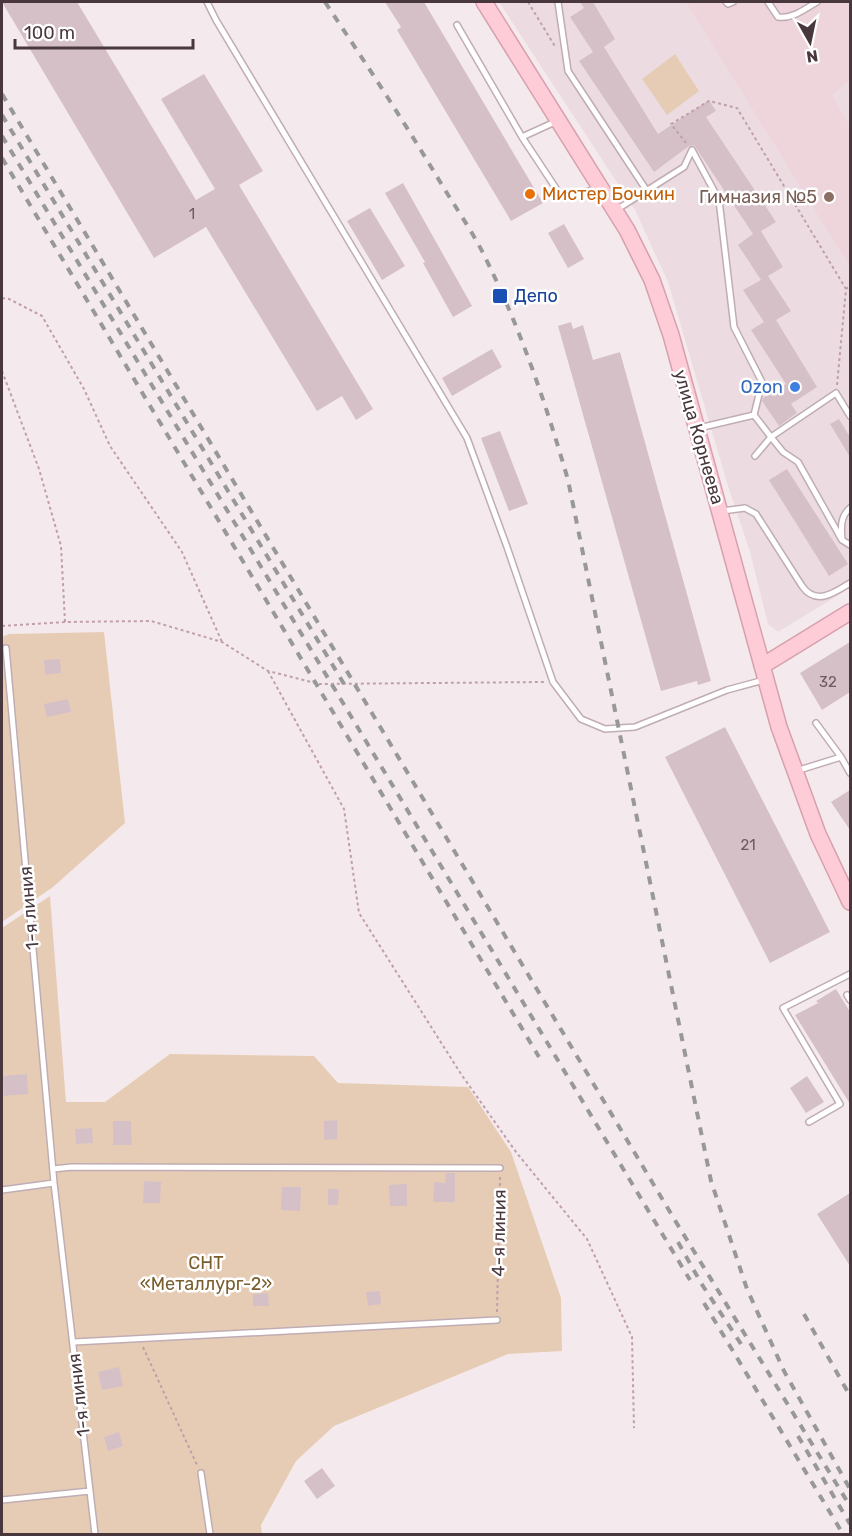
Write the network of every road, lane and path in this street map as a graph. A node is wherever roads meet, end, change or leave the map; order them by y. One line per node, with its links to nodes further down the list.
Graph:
1 (207, 2): 39 (lane)
2 (484, 2): 11 (street, улица Корнеева)
3 (528, 2): 10 (path)
4 (558, 2): 15 (lane)
5 (726, 2): 6 (lane)
6 (733, 2)
7 (768, 2): 8 (lane)
8 (817, 2)
9 (457, 26): 12 (lane)
10 (558, 52)
11 (559, 120): 12 (lane); 14 (street, улица Корнеева)
12 (522, 137): 14 (lane)
13 (692, 150): 15 (lane); 18 (path); 22 (lane)
14 (602, 188): 16 (street, улица Корнеева)
15 (647, 191): 16 (lane)
16 (615, 210): 24 (street, улица Корнеева)
17 (850, 286): 18 (path)
18 (846, 288): 21 (path)
19 (2, 298): 35 (path)
20 (2, 371): 33 (path)
21 (836, 393): 23 (lane); 25 (lane)
22 (754, 415): 24 (lane); 25 (lane)
23 (850, 416)
24 (697, 429): 28 (street, улица Корнеева)
25 (771, 437): 26 (lane); 29 (lane)
26 (755, 456)
27 (850, 508): 29 (lane)
28 (720, 512): 31 (lane); 38 (street, улица Корнеева)
29 (842, 540): 30 (lane)
30 (850, 545)
31 (850, 583)
32 (850, 612): 38 (street)
33 (65, 622): 34 (path); 35 (path)
34 (2, 626)
35 (222, 642): 37 (path)
36 (6, 648): 48 (lane, 1-я линия)
37 (268, 671): 39 (path); 54 (path)
38 (764, 673): 39 (lane); 42 (street, улица Корнеева)
39 (553, 682)
40 (816, 723): 41 (lane)
41 (841, 757): 42 (lane); 43 (lane)
42 (794, 772): 44 (street, улица Корнеева)
43 (850, 773)
44 (850, 902)
45 (850, 974): 46 (lane)
46 (809, 1122)
47 (500, 1168): 48 (lane, 4-я линия); 51 (path, 4-я линия)
48 (54, 1169): 49 (lane, 1-я линия)
49 (54, 1184): 50 (lane); 53 (lane, 1-я линия)
50 (2, 1190)
51 (497, 1320): 52 (lane)
52 (139, 1338): 53 (lane); 55 (path)
53 (74, 1342): 56 (lane, 1-я линия)
54 (633, 1428)
55 (201, 1473): 59 (lane)
56 (90, 1491): 57 (lane); 58 (lane, 1-я линия)
57 (2, 1500)
58 (95, 1534)
59 (210, 1534)

